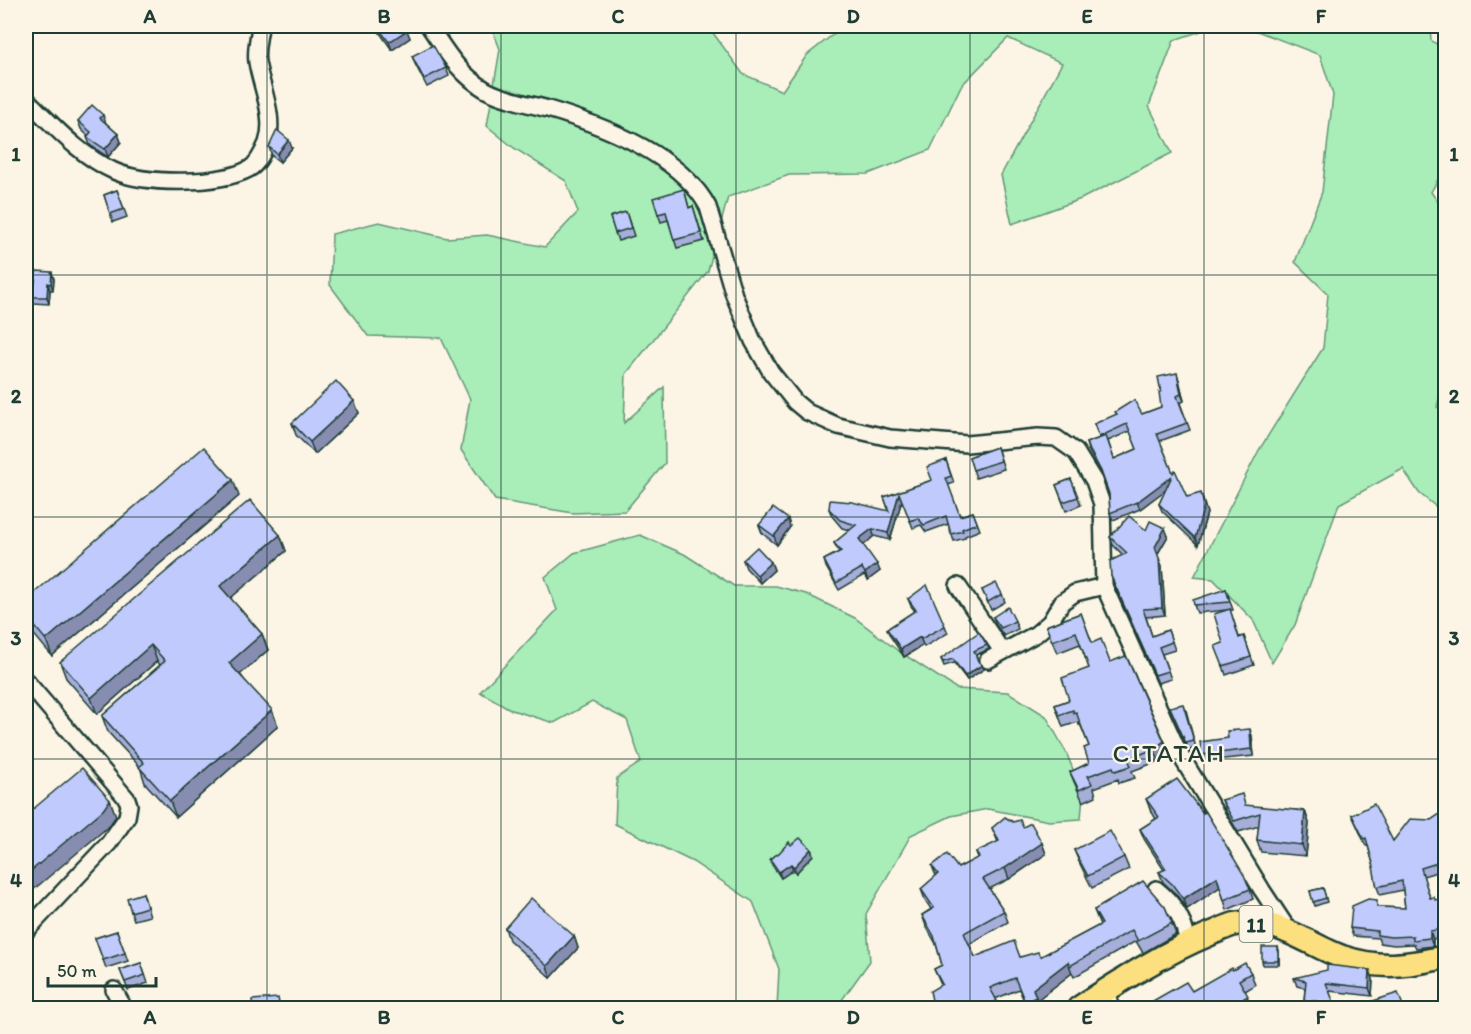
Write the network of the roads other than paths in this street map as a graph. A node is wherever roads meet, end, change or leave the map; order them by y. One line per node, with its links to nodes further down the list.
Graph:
1 (260, 26): 3 (street)
2 (429, 26): 5 (street)
3 (26, 99)
4 (958, 586): 6 (street)
5 (1104, 586): 6 (street); 11 (street)
6 (1002, 651): 7 (street)
7 (988, 660)
8 (26, 681): 10 (street)
9 (1156, 889): 12 (street)
10 (26, 931)
11 (1289, 931): 12 (highway, 11); 13 (highway, 11)
12 (1188, 944): 15 (highway, 11)
13 (1446, 957)
14 (114, 990): 16 (street)
15 (1109, 999): 17 (highway, 11)
16 (124, 1008)
17 (1079, 1008)

